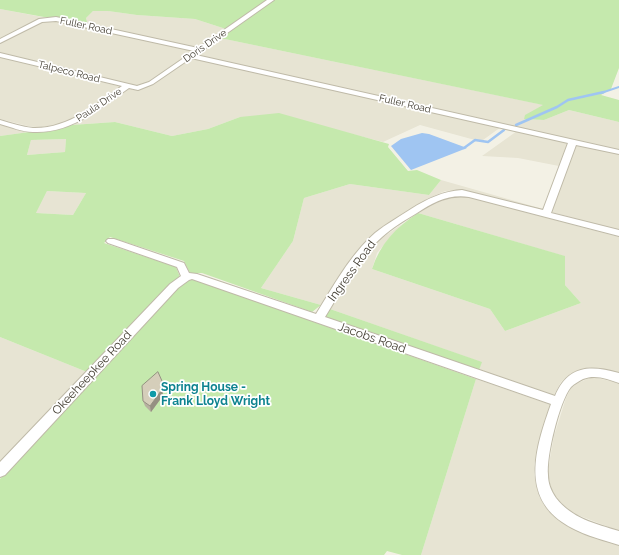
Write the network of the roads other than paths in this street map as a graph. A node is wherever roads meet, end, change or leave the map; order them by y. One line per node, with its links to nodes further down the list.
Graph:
1 (270, 0): 3 (street, Doris Drive)
2 (0, 41): 3 (street, Fuller Road)
3 (199, 50): 5 (street, Doris Drive)
4 (0, 55): 6 (street, Talpeco Road)
5 (191, 56): 7 (street, Doris Drive); 9 (street, Fuller Road)
6 (127, 86): 7 (street, Talpeco Road); 8 (street, Paula Drive)
7 (138, 88)
8 (0, 122)
9 (573, 141): 10 (street, Fuller Road); 11 (street)
10 (619, 152)
11 (546, 214): 12 (street, Ingress Road); 15 (street, Ingress Road)
12 (619, 233)
13 (111, 241): 14 (street)
14 (186, 277): 15 (street, Jacobs Road); 18 (street, Okeeheepkee Road)
15 (318, 319): 17 (street, Jacobs Road)
16 (619, 378): 17 (street)
17 (558, 402): 19 (street)
18 (0, 471)
19 (619, 538)

